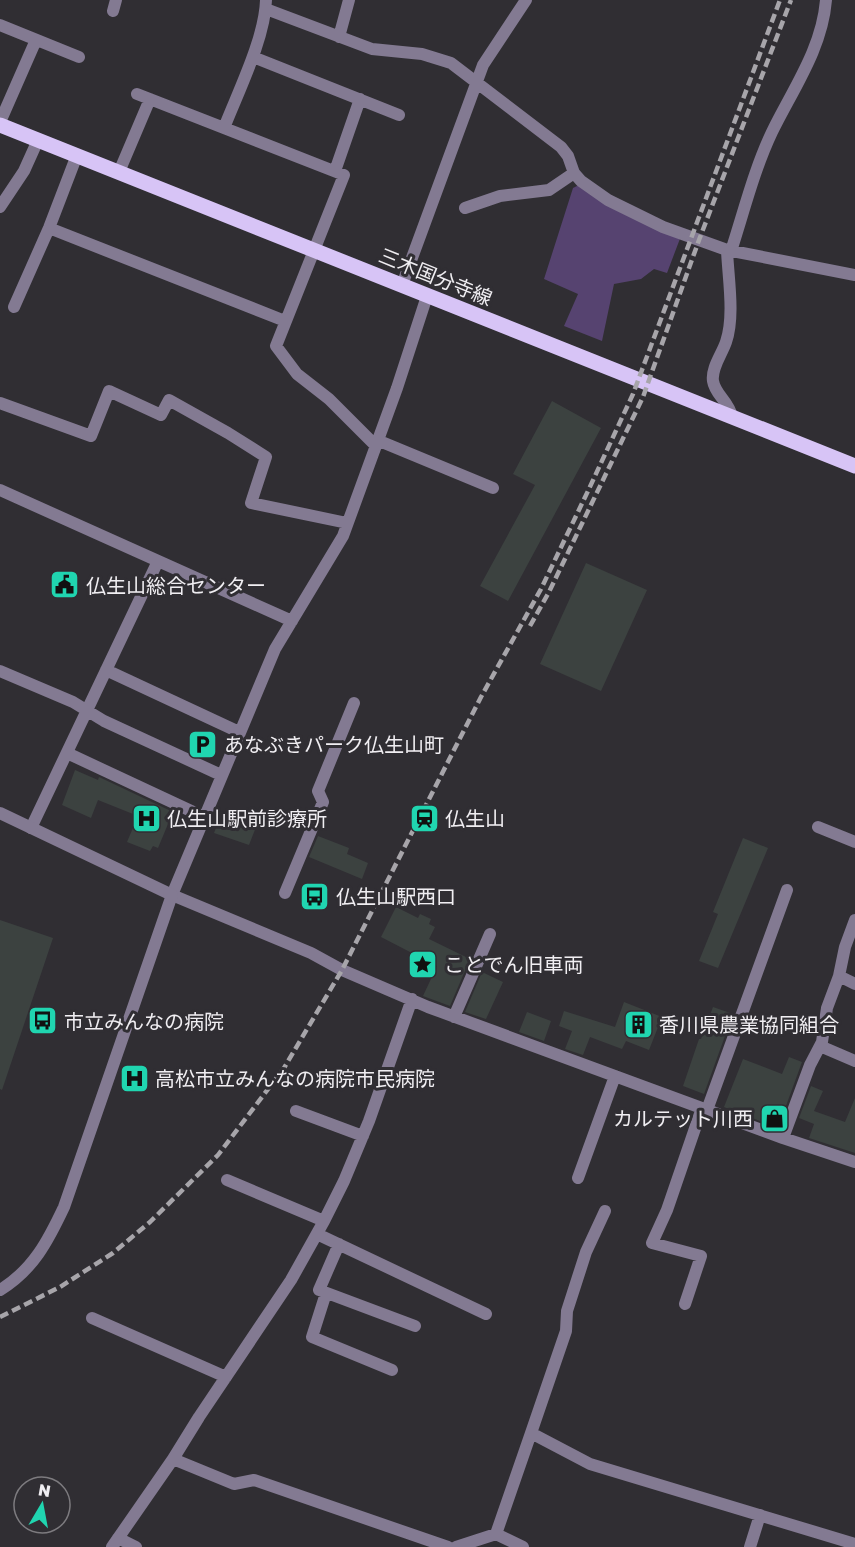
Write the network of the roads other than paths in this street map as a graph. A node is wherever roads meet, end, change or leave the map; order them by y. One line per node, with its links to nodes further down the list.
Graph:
1 (349, 0): 6 (street)
2 (526, 0): 10 (street)
3 (826, 0): 26 (street)
4 (266, 4): 6 (street); 9 (street)
5 (0, 25): 7 (street)
6 (339, 37): 10 (street)
7 (36, 40): 8 (street); 15 (street)
8 (79, 57)
9 (253, 57): 13 (street); 16 (street)
10 (477, 81): 21 (street); 28 (street)
11 (137, 94): 12 (street)
12 (150, 99): 16 (street); 20 (street)
13 (360, 99): 14 (street); 19 (street)
14 (399, 115)
15 (0, 124): 17 (main road, 三木国分寺線)
16 (224, 128): 19 (street)
17 (39, 140): 18 (main road, 三木国分寺線); 22 (street)
18 (76, 155): 20 (main road, 三木国分寺線); 24 (street)
19 (335, 171): 25 (street)
20 (119, 172): 25 (main road, 三木国分寺線)
21 (574, 173): 23 (street); 26 (street)
22 (0, 207)
23 (465, 208)
24 (49, 228): 30 (street); 31 (street)
25 (315, 249): 28 (main road, 三木国分寺線); 31 (street)
26 (729, 250): 27 (street); 33 (street)
27 (855, 275)
28 (402, 285): 29 (main road, 三木国分寺線)
29 (427, 296): 33 (main road, 三木国分寺線); 34 (street)
30 (14, 307)
31 (285, 321): 34 (street)
32 (0, 403): 38 (street)
33 (732, 417): 35 (main road, 三木国分寺線)
34 (376, 442): 36 (street); 38 (street)
35 (855, 466)
36 (493, 488)
37 (0, 490): 39 (street)
38 (347, 524): 40 (street)
39 (158, 561): 40 (street); 41 (street)
40 (292, 621): 45 (street)
41 (106, 670): 44 (street); 45 (street)
42 (0, 671): 44 (street)
43 (354, 703): 54 (street)
44 (87, 711): 46 (street); 47 (street)
45 (239, 732): 47 (street)
46 (67, 753): 49 (street); 51 (street)
47 (221, 775): 49 (street)
48 (0, 813): 51 (street)
49 (204, 817): 55 (street)
50 (818, 827): 52 (street)
51 (31, 828): 55 (street)
52 (855, 842)
53 (787, 890): 65 (street)
54 (285, 893)
55 (172, 895): 60 (street); 76 (street)
56 (855, 920): 58 (street)
57 (490, 933): 61 (street)
58 (839, 976): 59 (street); 62 (street)
59 (855, 984)
60 (412, 999): 61 (street); 67 (street)
61 (454, 1017): 64 (street)
62 (820, 1046): 63 (street); 68 (street)
63 (855, 1062)
64 (615, 1076): 65 (street); 70 (street)
65 (705, 1109): 68 (street); 78 (street)
66 (296, 1111): 67 (street)
67 (363, 1136): 73 (street)
68 (783, 1138): 69 (street)
69 (855, 1162)
70 (578, 1178)
71 (226, 1180): 73 (street)
72 (604, 1212): 84 (street)
73 (324, 1221): 74 (street)
74 (317, 1234): 75 (street); 83 (street)
75 (339, 1244): 77 (street); 79 (street)
76 (0, 1290)
77 (326, 1293): 81 (street); 82 (street)
78 (685, 1304)
79 (486, 1314)
80 (92, 1318): 83 (street)
81 (415, 1326)
82 (392, 1370)
83 (226, 1377): 85 (street)
84 (531, 1433): 86 (street); 87 (street)
85 (173, 1460): 88 (street); 91 (street)
86 (760, 1515): 89 (street); 94 (street)
87 (496, 1534): 92 (street); 93 (street)
88 (115, 1543): 90 (street)
89 (855, 1544)
90 (136, 1547)
91 (448, 1547)
92 (456, 1547)
93 (523, 1547)
94 (750, 1547)

